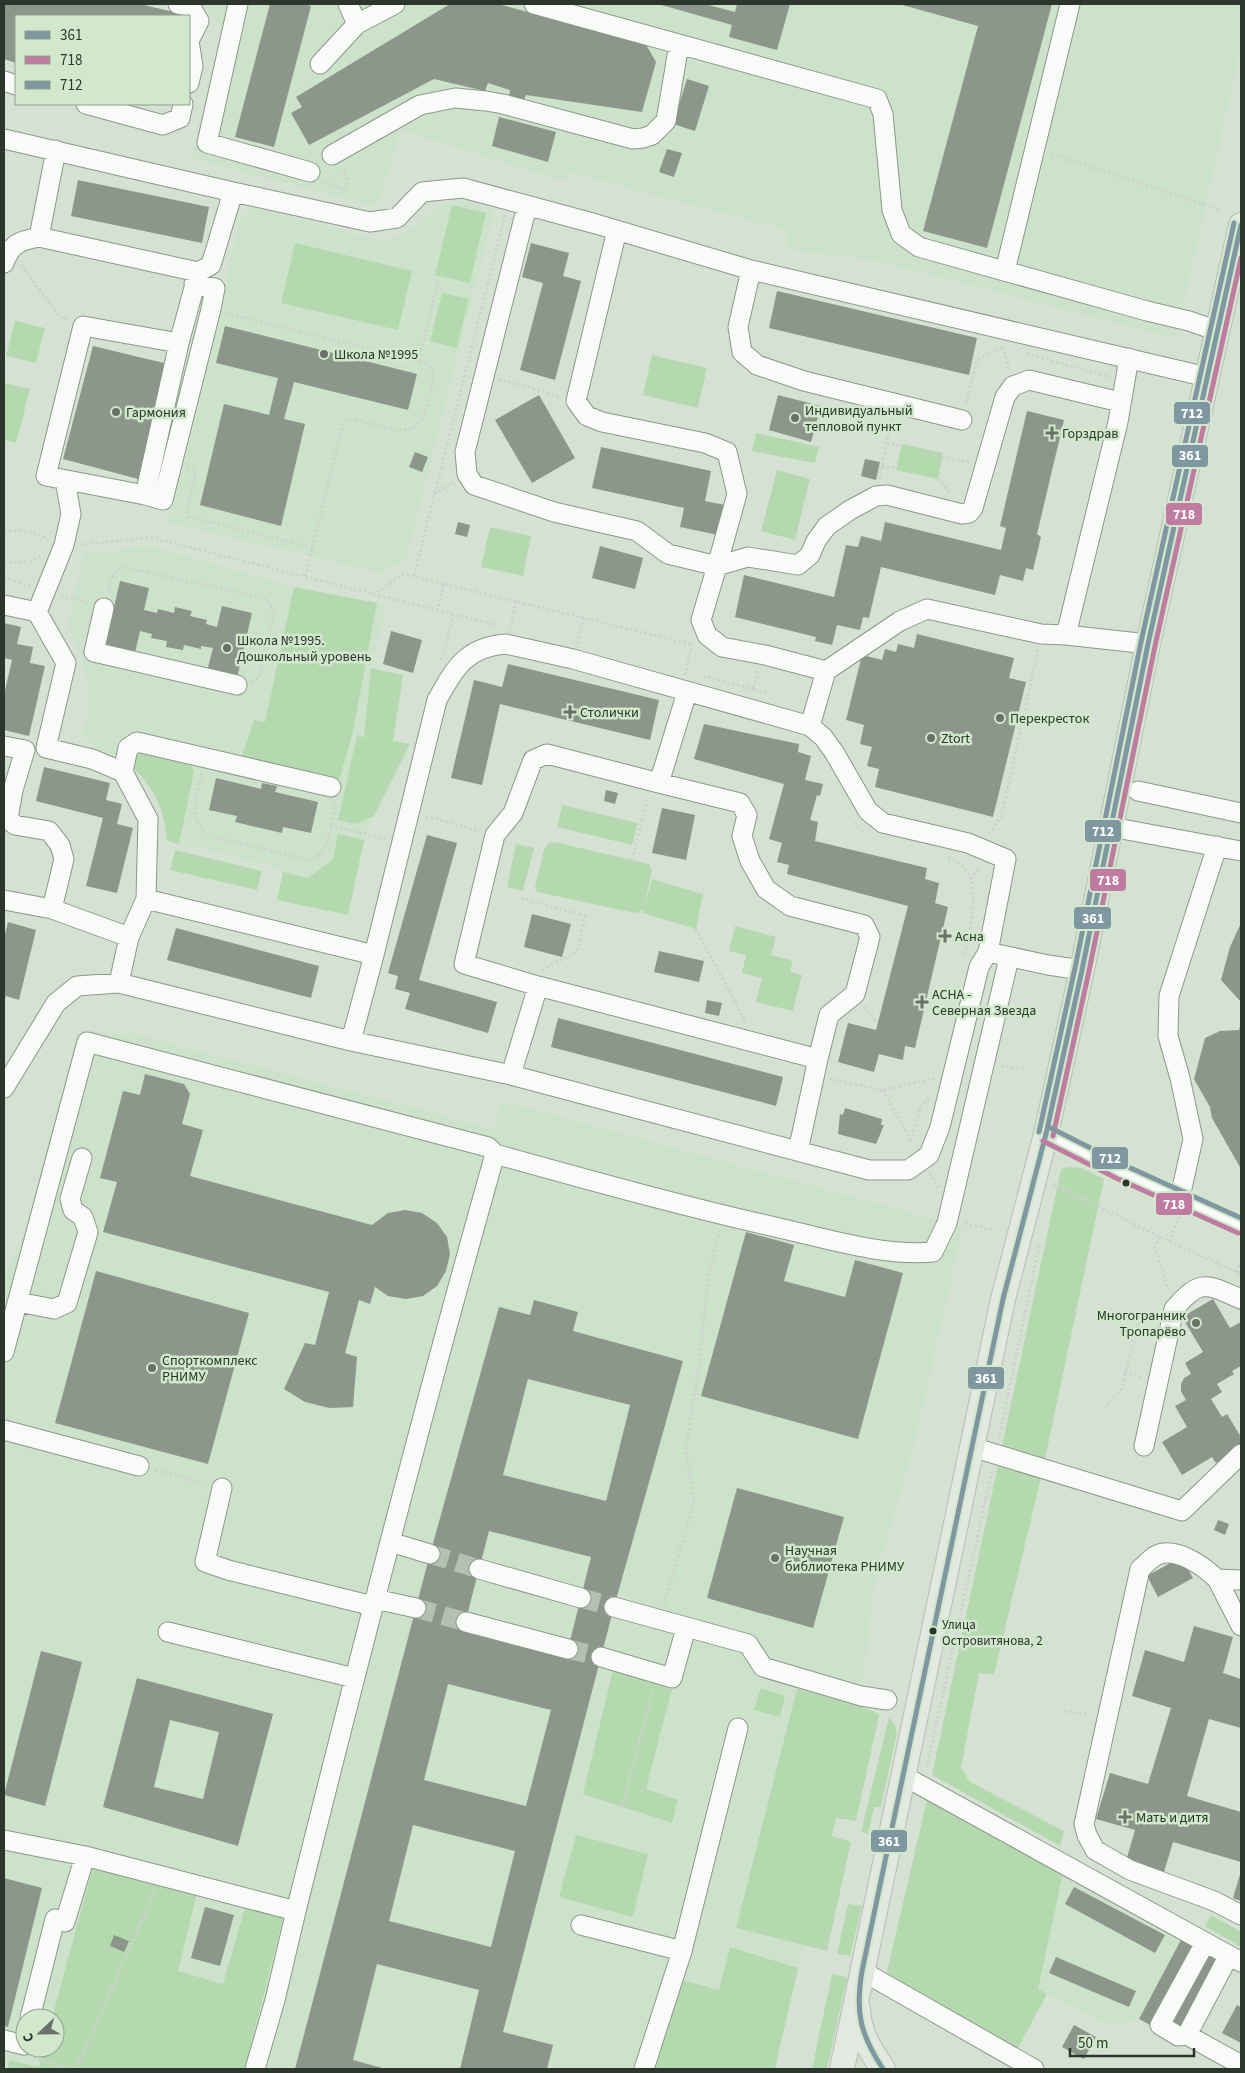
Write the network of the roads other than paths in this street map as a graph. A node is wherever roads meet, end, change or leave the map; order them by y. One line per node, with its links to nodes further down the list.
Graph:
1 (178, 4): 8 (street)
2 (238, 4): 18 (street)
3 (348, 4): 7 (street)
4 (395, 4): 7 (street)
5 (534, 4): 9 (street)
6 (1070, 4): 26 (street)
7 (358, 24): 11 (street)
8 (190, 39)
9 (679, 44): 17 (street); 26 (street)
10 (190, 47): 12 (street)
11 (320, 64)
12 (190, 79)
13 (90, 105): 14 (street)
14 (183, 105)
15 (4, 138): 16 (street)
16 (56, 150): 19 (street); 23 (street)
17 (336, 153)
18 (313, 176)
19 (233, 192): 20 (street); 27 (street)
20 (527, 206): 22 (street); 36 (street)
21 (1241, 225): 28 (main road)
22 (617, 230): 25 (street); 36 (street)
23 (39, 237): 24 (street); 27 (street)
24 (6, 256)
25 (751, 270): 30 (street); 33 (street)
26 (1005, 271): 28 (street)
27 (196, 278): 29 (street); 35 (street)
28 (1218, 331): 31 (main road)
29 (179, 343): 34 (street); 35 (street)
30 (1129, 358): 31 (street); 32 (street)
31 (1207, 377): 41 (main road)
32 (1120, 402): 36 (street); 40 (street)
33 (962, 420)
34 (65, 480): 35 (street); 39 (street)
35 (145, 495)
36 (717, 566): 44 (street)
37 (4, 605): 39 (street)
38 (104, 608): 42 (street)
39 (37, 612): 43 (street)
40 (1066, 635): 41 (street); 44 (street)
41 (1148, 644): 54 (main road)
42 (94, 652): 43 (street); 45 (street)
43 (66, 663): 49 (street)
44 (826, 671): 47 (street)
45 (237, 685)
46 (684, 691): 47 (street); 50 (street); 62 (street)
47 (810, 726): 61 (street)
48 (4, 746): 59 (street)
49 (123, 772): 51 (street); 58 (street)
50 (655, 782): 66 (street); 68 (street)
51 (331, 787)
52 (1138, 792): 53 (street)
53 (1241, 813)
54 (1111, 827): 55 (street); 64 (main road)
55 (1217, 846): 56 (street); 78 (street)
56 (1241, 851)
57 (4, 900): 59 (street)
58 (146, 900): 60 (street); 62 (street)
59 (52, 909): 60 (street)
60 (129, 937): 65 (street)
61 (988, 952): 63 (street); 72 (street)
62 (374, 955): 67 (street)
63 (1009, 958): 64 (street); 73 (street)
64 (1082, 970): 74 (main road)
65 (119, 983): 67 (street); 69 (street)
66 (538, 986): 68 (street); 70 (street)
67 (351, 1041): 70 (street)
68 (816, 1067): 75 (street)
69 (9, 1070): 71 (street)
70 (511, 1075): 75 (street)
71 (4, 1088)
72 (940, 1127): 73 (street); 75 (street)
73 (968, 1132): 76 (street)
74 (1046, 1134): 78 (street); 85 (main road)
75 (798, 1151)
76 (495, 1154): 81 (street); 89 (street)
77 (82, 1158): 81 (street)
78 (1183, 1199): 79 (street)
79 (1241, 1226)
80 (1241, 1299): 84 (street)
81 (18, 1302): 82 (street)
82 (4, 1352)
83 (4, 1430): 87 (street)
84 (1144, 1446)
85 (972, 1447): 86 (street); 107 (main road)
86 (1241, 1454)
87 (139, 1466)
88 (222, 1488): 95 (street)
89 (390, 1542): 90 (street); 95 (street)
90 (430, 1554)
91 (479, 1569): 94 (street)
92 (1217, 1579): 93 (street); 99 (street); 111 (street)
93 (1241, 1580)
94 (581, 1598)
95 (374, 1603): 97 (street); 104 (street)
96 (614, 1607): 100 (street)
97 (416, 1608)
98 (466, 1622): 102 (street)
99 (1241, 1626)
100 (686, 1628): 103 (street); 105 (street)
101 (168, 1632): 104 (street)
102 (568, 1649)
103 (601, 1657)
104 (354, 1678): 110 (street)
105 (887, 1700)
106 (738, 1728): 113 (street)
107 (902, 1775): 115 (street); 116 (main road)
108 (4, 1840): 109 (street)
109 (85, 1856): 110 (street); 118 (street)
110 (296, 1911): 121 (street)
111 (1241, 1915)
112 (581, 1925): 113 (street)
113 (682, 1951): 122 (street)
114 (1200, 1952): 119 (street)
115 (1235, 1959): 119 (street)
116 (862, 1971): 117 (main road); 125 (street)
117 (858, 1995): 123 (main road); 124 (main road)
118 (33, 2008)
119 (1187, 2034): 120 (street)
120 (1241, 2065)
121 (255, 2069)
122 (644, 2069)
123 (842, 2069)
124 (883, 2069)
125 (1034, 2069)

